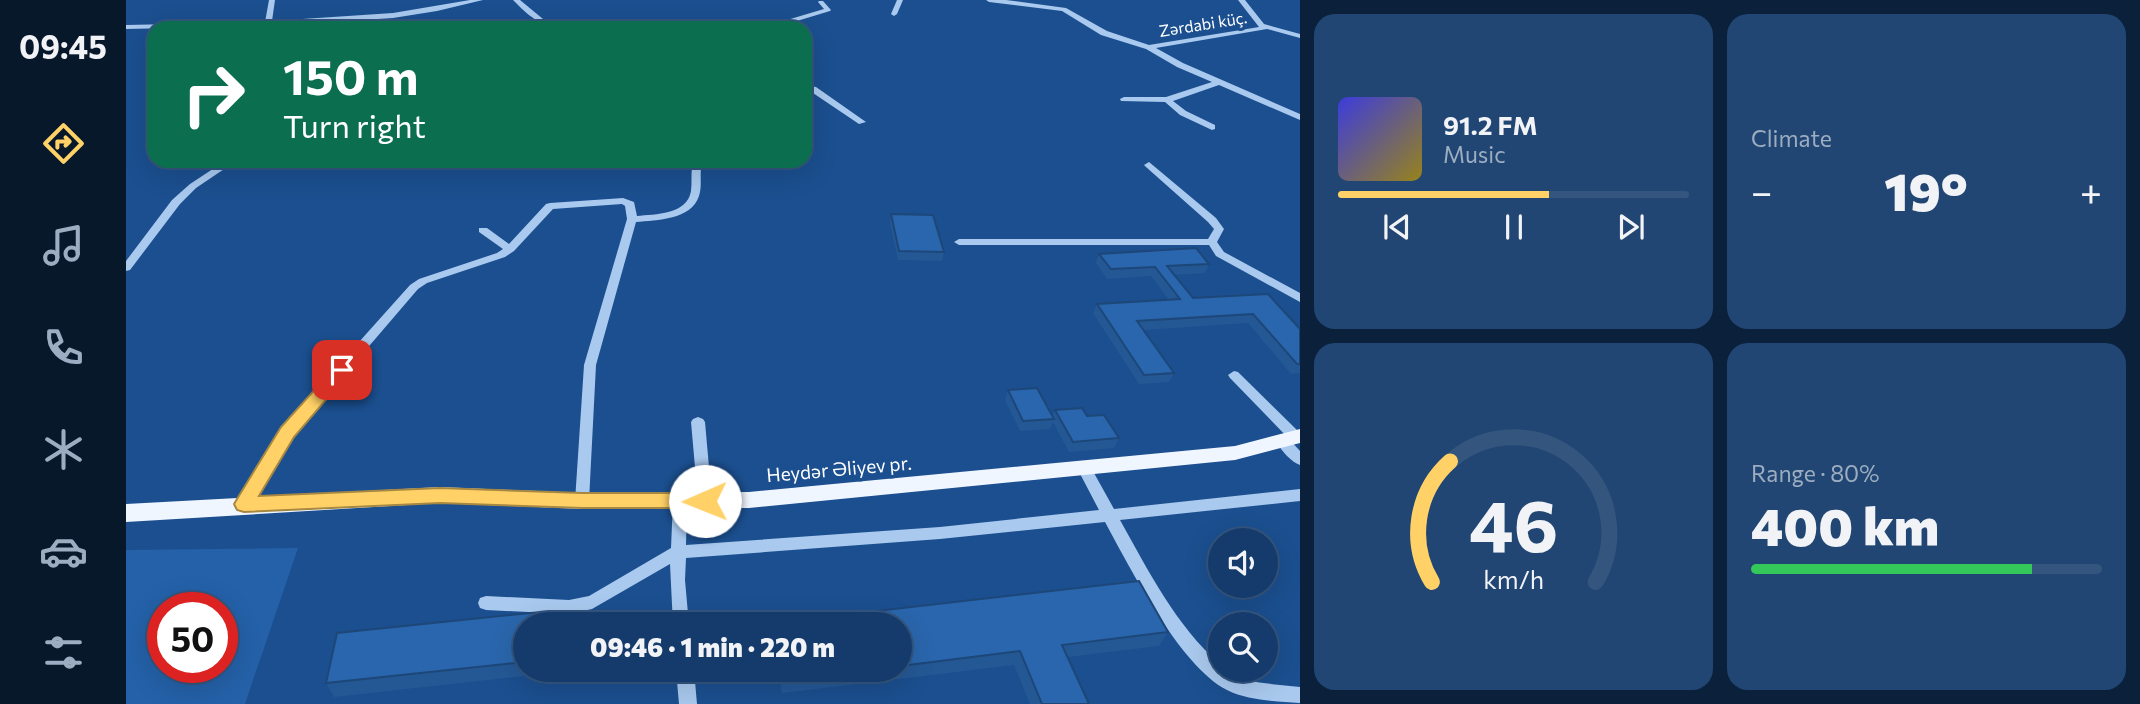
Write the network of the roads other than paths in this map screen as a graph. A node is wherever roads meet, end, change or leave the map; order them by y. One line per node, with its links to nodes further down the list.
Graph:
1 (272, 0): 13 (street)
2 (480, 0): 12 (street)
3 (516, 0): 15 (street)
4 (831, 0): 9 (street)
5 (900, 0): 11 (street)
6 (989, 0): 10 (street)
7 (1057, 0): 10 (street)
8 (1241, 0): 17 (street, Zərdabi küç.)
9 (817, 1): 16 (street)
10 (1064, 9): 21 (street)
11 (894, 13)
12 (355, 18): 14 (street)
13 (269, 21)
14 (318, 21)
15 (540, 21)
16 (793, 21)
17 (1265, 26): 20 (street); 21 (street, Zərdabi küç.)
18 (126, 27): 19 (street)
19 (147, 27)
20 (1300, 36)
21 (1149, 47): 22 (street, Zərdabi küç.)
22 (1220, 82): 25 (street); 26 (street, Zərdabi küç.)
23 (812, 89): 27 (street)
24 (1124, 99): 25 (street)
25 (1167, 100): 28 (street)
26 (1300, 117)
27 (862, 122)
28 (1212, 127)
29 (1149, 165): 35 (street)
30 (220, 168): 37 (street)
31 (697, 168): 32 (street)
32 (632, 219): 36 (street); 45 (street)
33 (482, 230): 36 (street)
34 (959, 242): 35 (street)
35 (1212, 242): 38 (street)
36 (510, 249): 48 (street)
37 (126, 268)
38 (1300, 298)
39 (1234, 375): 41 (street)
40 (698, 422): 47 (street)
41 (1294, 439): 42 (street); 43 (main road, Heydər Əliyev pr.)
42 (1300, 460)
43 (1084, 468): 47 (main road, Heydər Əliyev pr.); 50 (street)
44 (1300, 495): 50 (street)
45 (582, 501): 46 (main road, Heydər Əliyev pr.); 48 (main road, Heydər Əliyev pr.)
46 (680, 501): 47 (main road, Heydər Əliyev pr.); 51 (street)
47 (705, 501)
48 (244, 504): 49 (main road, Heydər Əliyev pr.)
49 (126, 513)
50 (1111, 516): 51 (street); 55 (street)
51 (677, 551): 52 (street); 53 (street)
52 (486, 603)
53 (680, 612)
54 (686, 682): 56 (street)
55 (1300, 695)
56 (688, 704)

